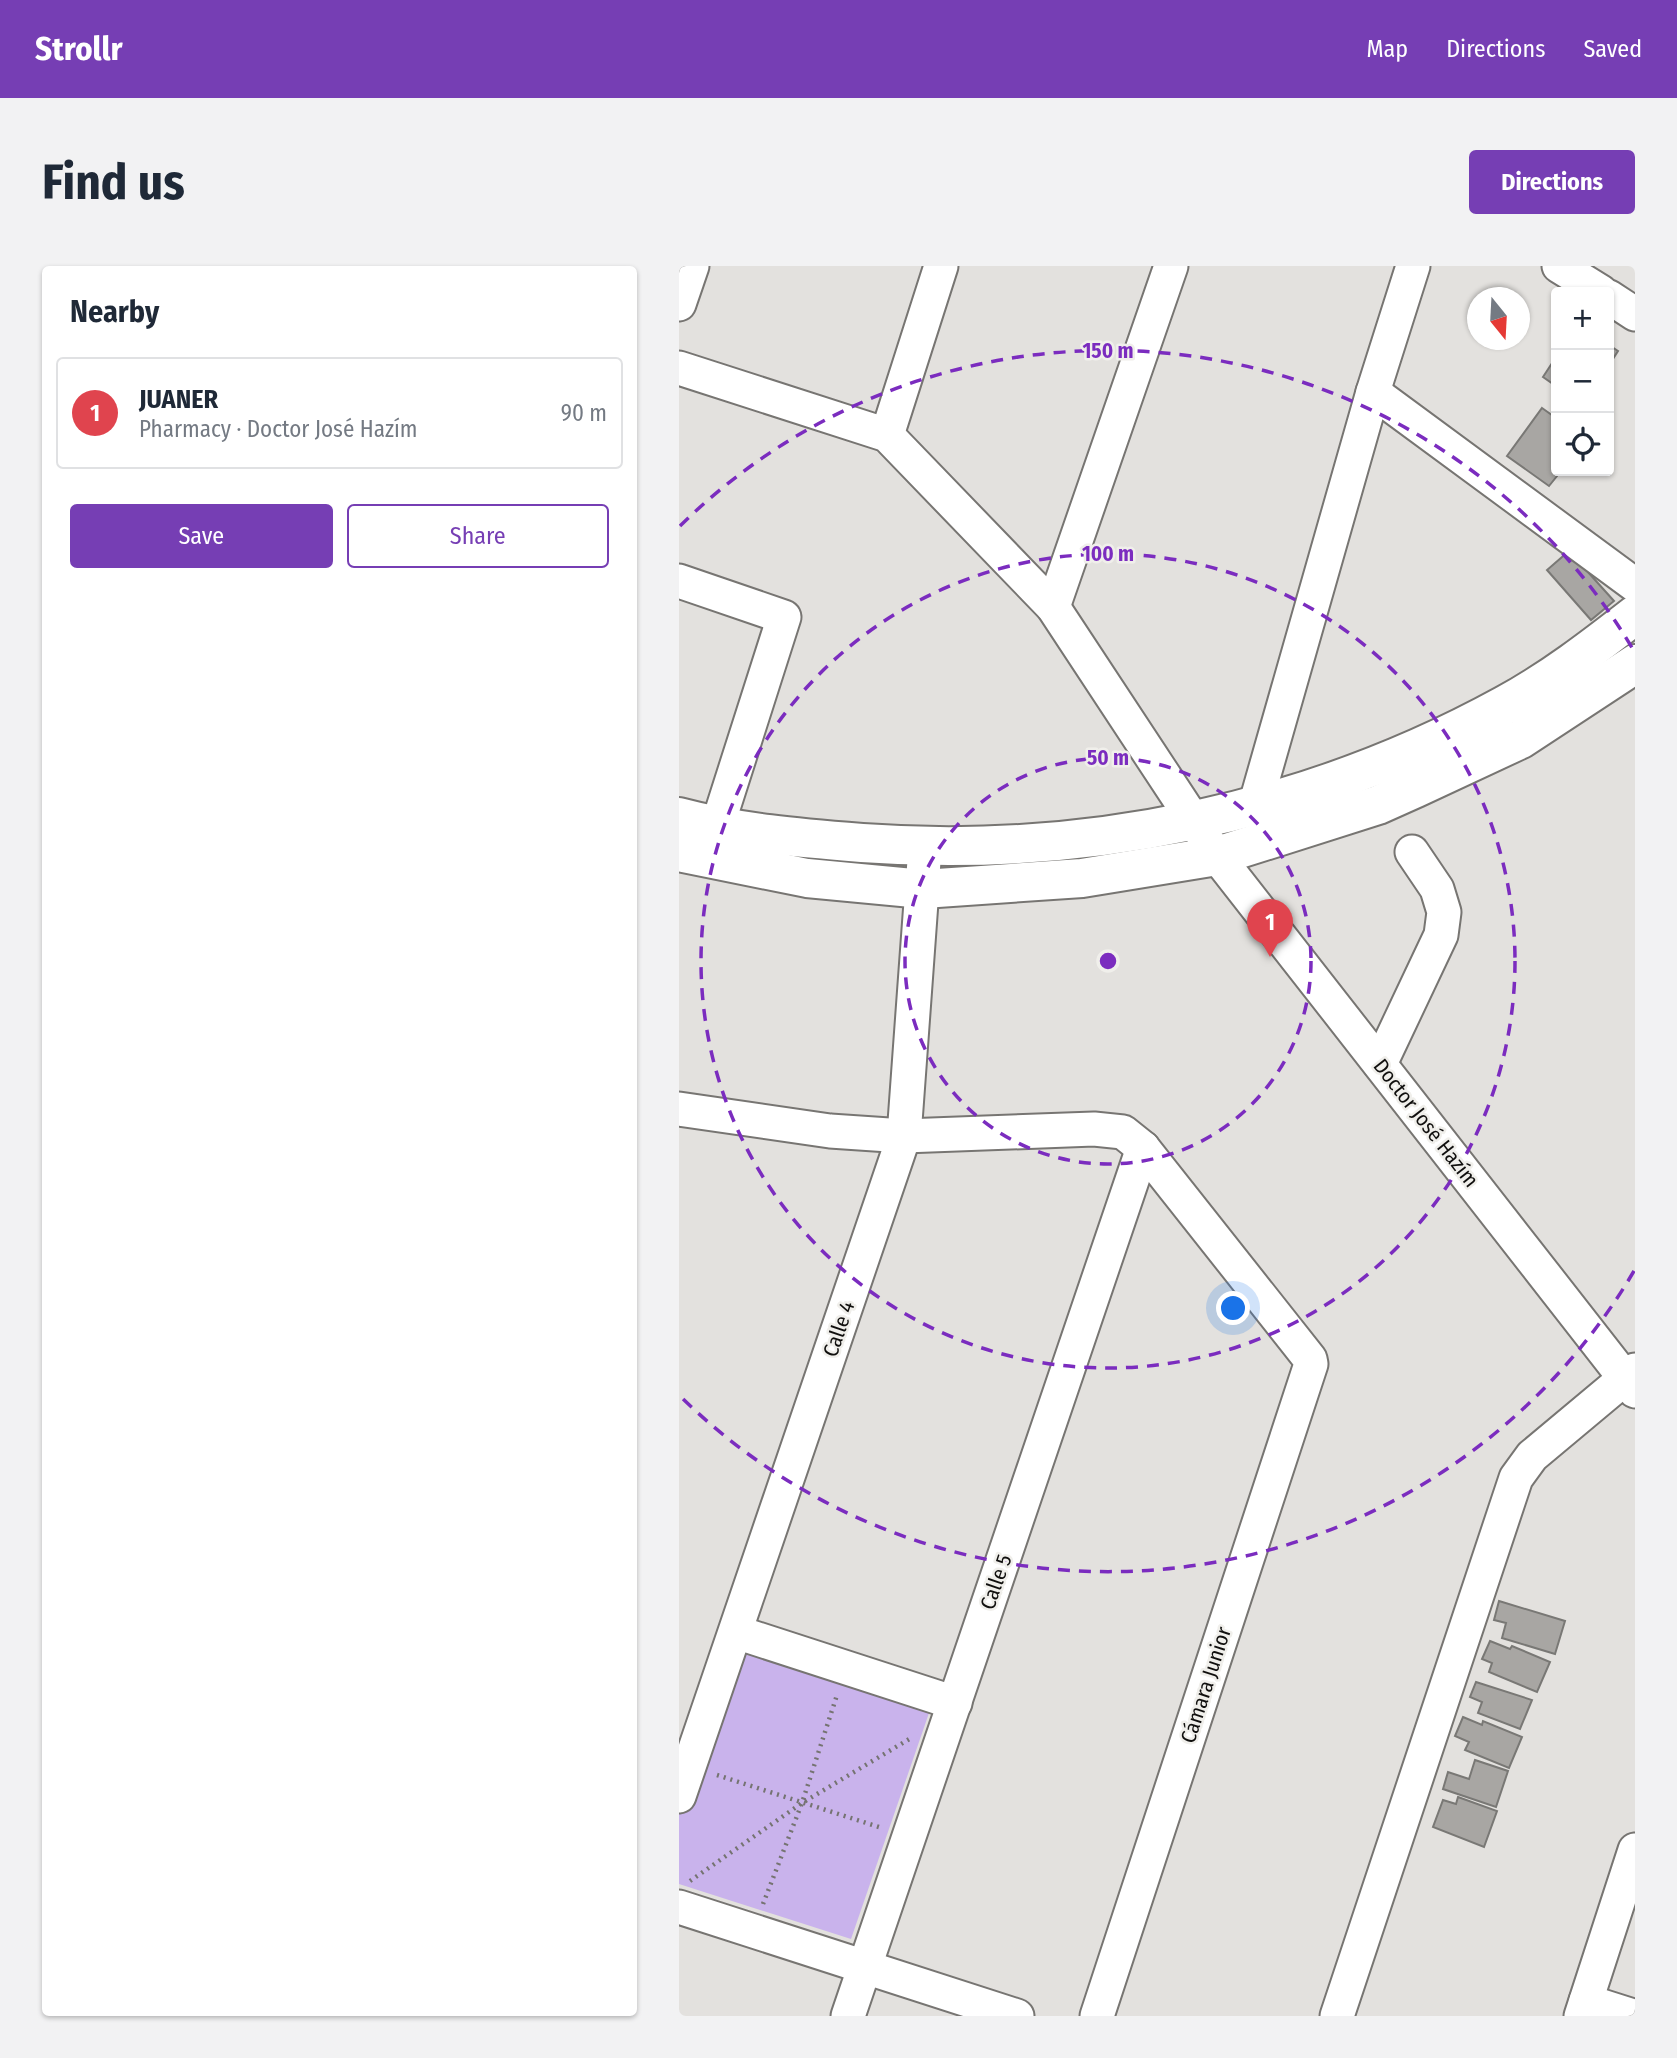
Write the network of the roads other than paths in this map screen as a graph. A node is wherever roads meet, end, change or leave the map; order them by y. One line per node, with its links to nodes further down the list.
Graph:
1 (692, 266): 8 (street)
2 (941, 266): 12 (street)
3 (1171, 266): 15 (street)
4 (1413, 266): 11 (street)
5 (1559, 266): 6 (street)
6 (1593, 287)
7 (1614, 300): 9 (street)
8 (679, 304)
9 (1635, 314)
10 (679, 368): 12 (street)
11 (1373, 391): 14 (street); 18 (street)
12 (887, 435): 15 (street, Doctor José Hazím)
13 (679, 581): 21 (street)
14 (1635, 585)
15 (1053, 607): 20 (street, Doctor José Hazím)
16 (1635, 615): 18 (main road)
17 (1634, 666): 25 (main road)
18 (1255, 806): 20 (main road)
19 (679, 817): 21 (main road)
20 (1195, 821): 22 (main road); 25 (street, Doctor José Hazím)
21 (717, 827): 22 (main road)
22 (925, 847): 26 (street, Calle 4)
23 (679, 852): 26 (main road)
24 (1412, 852): 27 (street)
25 (1217, 856): 26 (main road); 27 (street, Doctor José Hazím)
26 (923, 889): 29 (street, Calle 4)
27 (1380, 1065): 31 (street, Doctor José Hazím)
28 (679, 1109): 29 (street)
29 (904, 1136): 30 (street); 32 (street, Calle 4)
30 (1143, 1148): 33 (street, Calle 5); 41 (street, Cámara Junior)
31 (1632, 1380): 42 (street)
32 (736, 1632): 33 (street); 34 (street, Calle 4)
33 (953, 1709): 37 (street, Calle 5)
34 (679, 1797)
35 (1635, 1850): 38 (street)
36 (679, 1907): 37 (street)
37 (864, 1966): 39 (street, Calle 5); 40 (street)
38 (1584, 2009): 43 (street)
39 (848, 2016)
40 (1017, 2016)
41 (1097, 2016)
42 (1337, 2016)
43 (1633, 2016)

